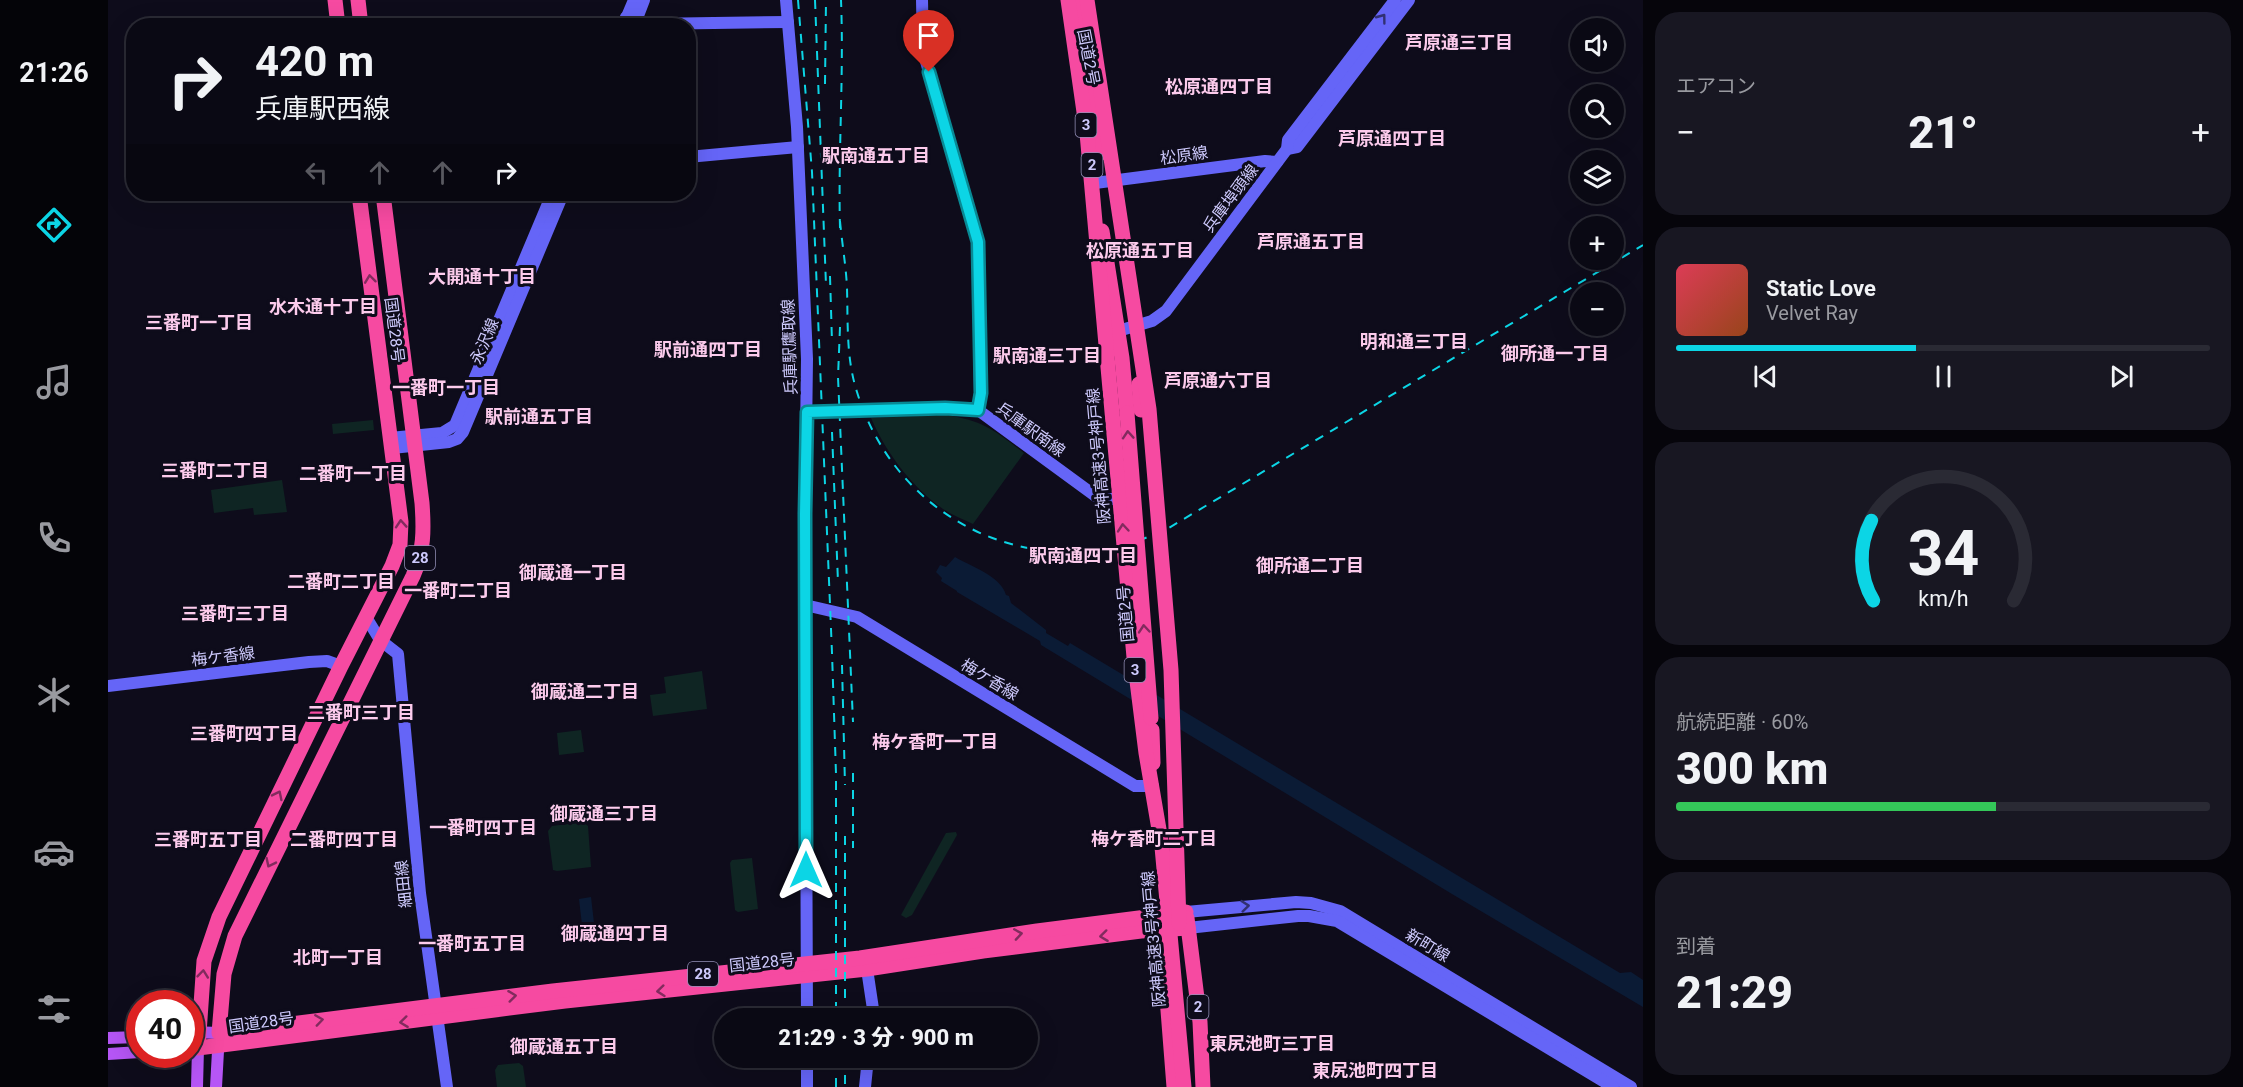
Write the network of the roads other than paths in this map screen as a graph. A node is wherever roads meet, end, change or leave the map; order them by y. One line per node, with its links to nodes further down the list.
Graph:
1 (335, 0): 14 (highway)
2 (358, 0): 15 (highway)
3 (634, 0): 16 (street)
4 (645, 0): 17 (street)
5 (786, 0): 18 (street, 兵庫駅鷹取線)
6 (921, 0): 33 (street, 兵庫駅南線)
7 (1060, 0): 25 (highway, 国道2号 / 2)
8 (1068, 0): 30 (highway, 阪神高速3号神戸線 / 3, bridge)
9 (1077, 0): 30 (highway, 3, bridge)
10 (1087, 0): 72 (highway, 阪神高速3号神戸線 / 3, bridge)
11 (1093, 0): 24 (highway, 国道2号 / 2)
12 (1395, 0): 20 (street, 兵庫埠頭線, one-way to 12)
13 (1409, 0): 20 (street, 兵庫埠頭線)
14 (337, 18)
15 (360, 18)
16 (631, 18)
17 (633, 18)
18 (788, 22): 19 (street); 21 (street, 兵庫駅鷹取線)
19 (696, 23)
20 (1329, 96): 23 (street, 兵庫埠頭線)
21 (798, 147): 22 (street); 35 (street, 兵庫駅鷹取線)
22 (696, 156)
23 (1277, 162): 24 (street, 松原線); 31 (street, 兵庫埠頭線)
24 (1116, 181): 25 (street, 松原線); 31 (highway, 国道2号 / 2)
25 (1095, 183): 32 (highway, 国道2号 / 2)
26 (361, 201): 37 (highway, 国道28号 / 28, one-way to 26)
27 (383, 201): 36 (highway, 国道28号 / 28)
28 (549, 201): 36 (street, 永沢線)
29 (560, 201): 36 (street, 永沢線)
30 (1098, 251): 71 (highway, 阪神高速3号神戸線 / 3, one-way to 30, bridge)
31 (1134, 327): 32 (street, 兵庫埠頭線); 34 (highway, 国道2号 / 2)
32 (1118, 331): 34 (highway, 国道2号 / 2)
33 (978, 410): 35 (street); 38 (street, 兵庫駅南線)
34 (1134, 411): 44 (highway, 国道2号 / 2)
35 (807, 412): 39 (street, 兵庫駅鷹取線)
36 (414, 441): 37 (street, 永沢線); 41 (highway, 国道28号 / 28)
37 (391, 443): 40 (highway, 国道28号 / 28, one-way to 37)
38 (1116, 499)
39 (805, 605): 45 (street, 梅ケ香線); 51 (street, 兵庫駅鷹取線)
40 (366, 617): 41 (street, 細田線); 42 (highway, 国道28号 / 28)
41 (380, 640): 55 (street, 細田線); 58 (highway, 国道28号 / 28, one-way to 58)
42 (341, 666): 43 (street, 梅ケ香線); 52 (highway, 国道28号 / 28, one-way to 42)
43 (108, 686)
44 (1159, 728): 45 (highway, 国道2号 / 2); 46 (highway, 国道2号 / 2)
45 (1153, 786): 47 (highway, 国道2号 / 2)
46 (1186, 912): 47 (highway, 国道28号 / 28); 48 (highway, 国道2号 / 2); 75 (street, 新町線, one-way to 75)
47 (1161, 915): 49 (highway, 国道2号 / 2); 51 (highway, 国道28号 / 28, one-way to 47)
48 (1188, 928): 49 (highway, 国道28号 / 28); 73 (highway, 国道2号 / 2); 74 (street, 新町線)
49 (1162, 931): 50 (highway, 国道28号 / 28, one-way to 50); 70 (highway, 国道2号 / 2)
50 (867, 969): 51 (highway, 国道28号 / 28); 54 (street)
51 (807, 970): 53 (street, 兵庫駅鷹取線); 55 (highway, 国道28号 / 28)
52 (200, 990)
53 (807, 1008)
54 (873, 1008)
55 (436, 1011): 58 (highway, 国道28号 / 28); 67 (street, 細田線)
56 (126, 1038): 57 (main road)
57 (108, 1039)
58 (218, 1039): 59 (highway, 国道28号 / 28); 66 (main road)
59 (204, 1040)
60 (126, 1053): 61 (main road)
61 (108, 1054)
62 (196, 1068): 65 (main road)
63 (807, 1068): 68 (street)
64 (867, 1068): 69 (street)
65 (197, 1087)
66 (216, 1087)
67 (447, 1087)
68 (807, 1087)
69 (865, 1087)
70 (1174, 1087)
71 (1184, 1087)
72 (1193, 1087)
73 (1203, 1087)
74 (1613, 1087)
75 (1631, 1087)

